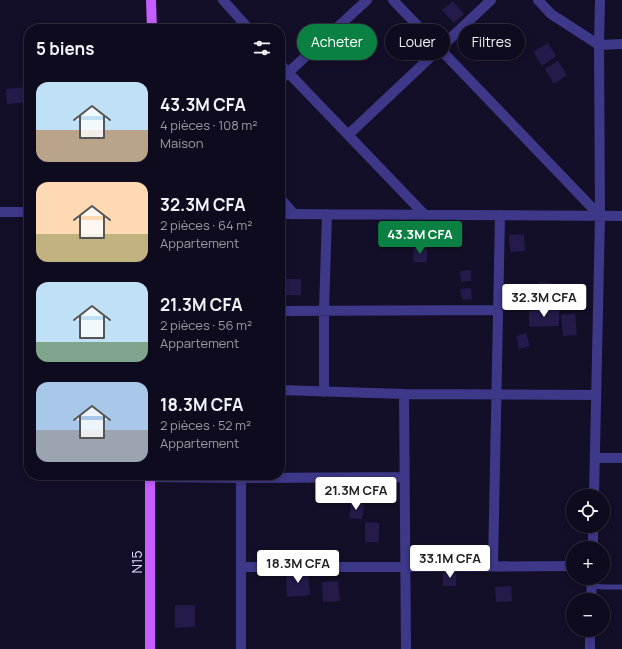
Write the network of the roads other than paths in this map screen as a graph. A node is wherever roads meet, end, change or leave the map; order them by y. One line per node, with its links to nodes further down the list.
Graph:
1 (151, 0): 8 (main road)
2 (223, 0): 9 (street)
3 (367, 0): 17 (street)
4 (393, 0): 10 (street)
5 (491, 0): 11 (street)
6 (538, 0): 13 (street)
7 (600, 0): 13 (street)
8 (152, 24)
9 (245, 24)
10 (416, 24)
11 (450, 39)
12 (622, 44): 13 (street)
13 (599, 45): 28 (street)
14 (450, 58): 28 (street)
15 (427, 60): 19 (street)
16 (285, 70): 17 (street)
17 (288, 73): 18 (street); 19 (street)
18 (285, 76)
19 (348, 135): 26 (street)
20 (285, 204): 24 (street)
21 (0, 212): 22 (street)
22 (24, 212)
23 (285, 214): 24 (street)
24 (294, 214): 25 (street)
25 (327, 214): 26 (street); 32 (street)
26 (424, 214): 27 (street)
27 (500, 215): 28 (street); 30 (street)
28 (600, 216): 29 (street); 37 (street)
29 (622, 216)
30 (498, 310): 32 (street); 36 (street)
31 (285, 311): 32 (street)
32 (324, 311): 34 (street)
33 (285, 390): 34 (street)
34 (324, 392): 35 (street)
35 (404, 394): 36 (street); 41 (street)
36 (497, 395): 37 (street); 46 (street)
37 (596, 395): 38 (street)
38 (595, 458): 39 (street); 44 (street)
39 (622, 458)
40 (285, 477): 41 (street)
41 (404, 477): 48 (street)
42 (150, 480): 52 (main road, N15)
43 (241, 480): 45 (street)
44 (594, 489)
45 (241, 566): 48 (street); 53 (street)
46 (493, 566): 47 (street); 48 (street)
47 (566, 566)
48 (405, 567): 54 (street)
49 (599, 585): 50 (lane)
50 (622, 587)
51 (590, 637): 55 (street)
52 (150, 649)
53 (241, 649)
54 (406, 649)
55 (590, 649)

